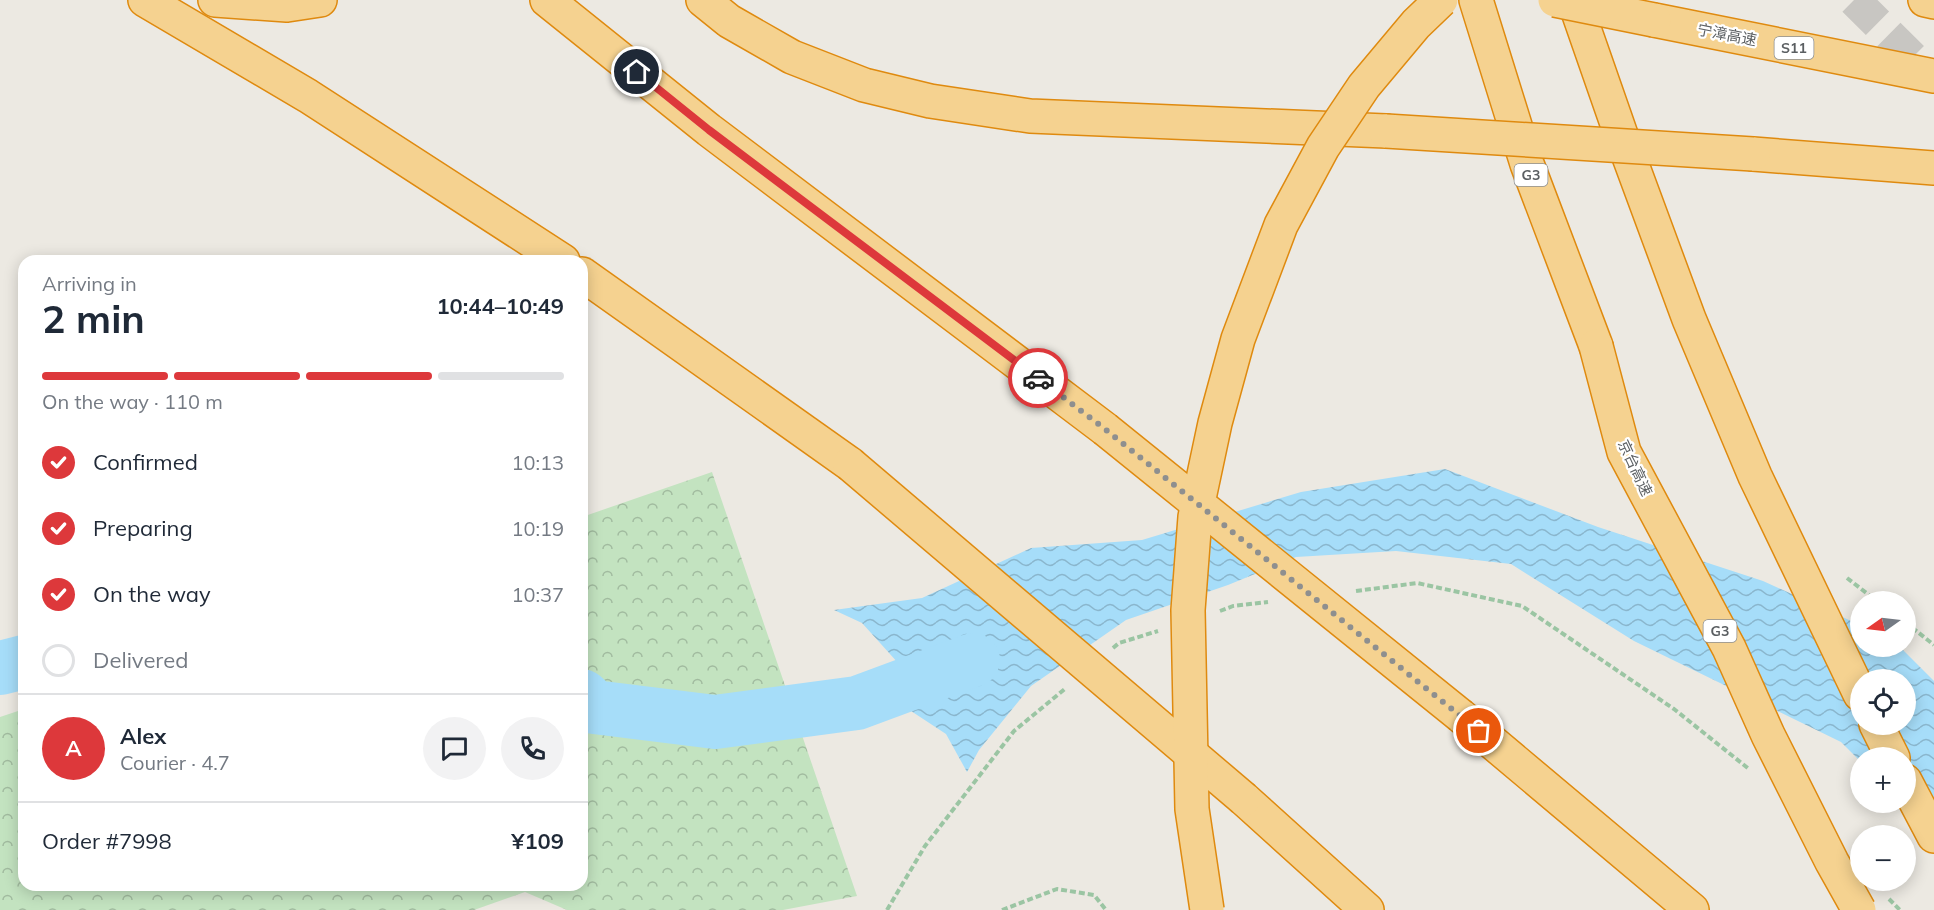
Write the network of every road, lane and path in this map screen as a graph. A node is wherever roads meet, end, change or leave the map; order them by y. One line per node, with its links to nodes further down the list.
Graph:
1 (145, 0): 14 (highway)
2 (215, 0): 3 (highway)
3 (320, 0)
4 (547, 0): 35 (highway, bridge)
5 (703, 0): 13 (highway, bridge)
6 (1441, 0): 33 (highway, bridge)
7 (1476, 0): 36 (highway, 京台高速 / G3, bridge)
8 (1556, 0): 12 (highway, 宁漳高速 / S11, bridge)
9 (1574, 0): 25 (highway)
10 (1925, 0): 11 (highway)
11 (1934, 2)
12 (1934, 76)
13 (1934, 168)
14 (554, 255)
15 (588, 278): 34 (highway, bridge)
16 (1847, 578): 17 (path)
17 (1864, 591)
18 (1348, 592): 27 (path)
19 (1279, 601): 20 (path)
20 (1213, 613)
21 (1161, 630): 24 (path)
22 (1916, 631): 23 (path)
23 (1934, 645)
24 (1110, 651)
25 (1850, 673)
26 (1066, 687): 30 (path)
27 (1757, 776)
28 (1916, 802): 29 (highway)
29 (1934, 836)
30 (887, 910)
31 (1002, 910): 32 (path)
32 (1106, 910)
33 (1207, 910)
34 (1367, 910)
35 (1692, 910)
36 (1859, 910)

